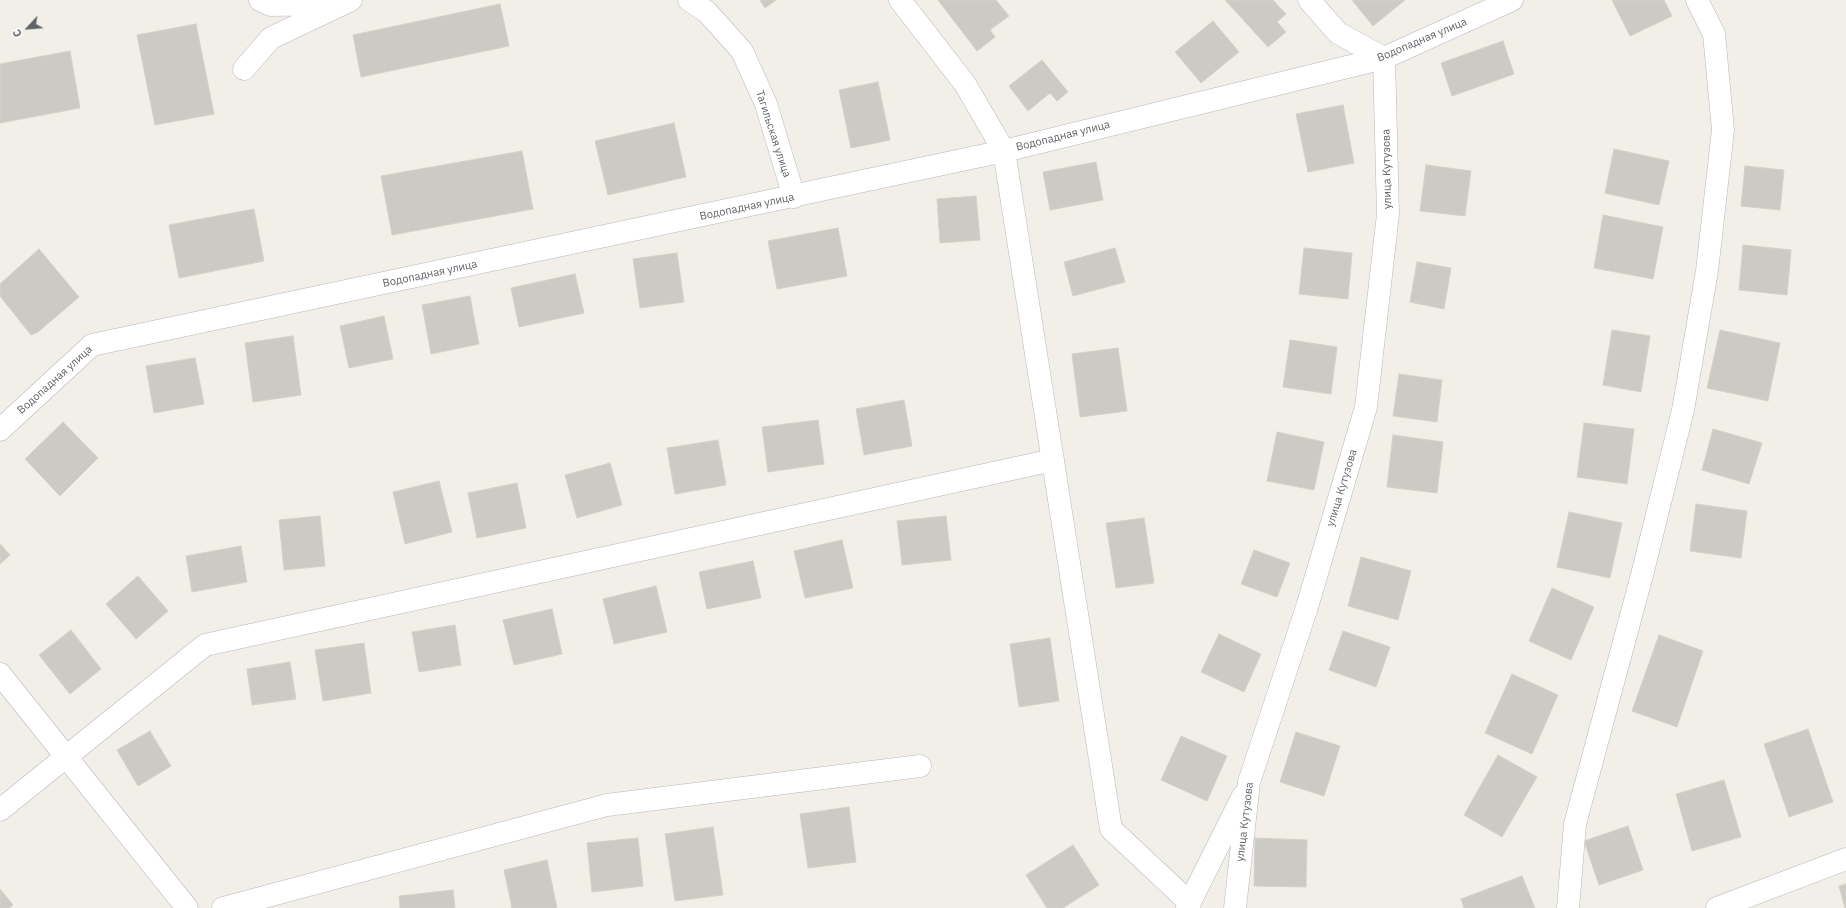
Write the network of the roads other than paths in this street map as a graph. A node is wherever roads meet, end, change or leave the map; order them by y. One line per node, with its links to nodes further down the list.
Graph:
1 (260, 0): 7 (street)
2 (689, 0): 11 (street, Тагильская улица)
3 (900, 0): 10 (street)
4 (1309, 0): 8 (street)
5 (1512, 0): 8 (street, Водопадная улица)
6 (1697, 0): 24 (street)
7 (346, 2): 9 (street)
8 (1384, 58): 10 (street, Водопадная улица); 17 (street, улица Кутузова)
9 (244, 69)
10 (1004, 151): 11 (street, Водопадная улица); 13 (street)
11 (794, 197): 12 (street, Водопадная улица)
12 (2, 423)
13 (1053, 460): 15 (street); 20 (street)
14 (0, 674): 15 (street)
15 (66, 756): 18 (street); 21 (street)
16 (920, 766): 22 (street)
17 (1249, 782): 20 (street); 23 (street, улица Кутузова)
18 (0, 810)
19 (1846, 859): 25 (street)
20 (1189, 905)
21 (186, 908)
22 (223, 908)
23 (1235, 908)
24 (1568, 908)
25 (1717, 908)

